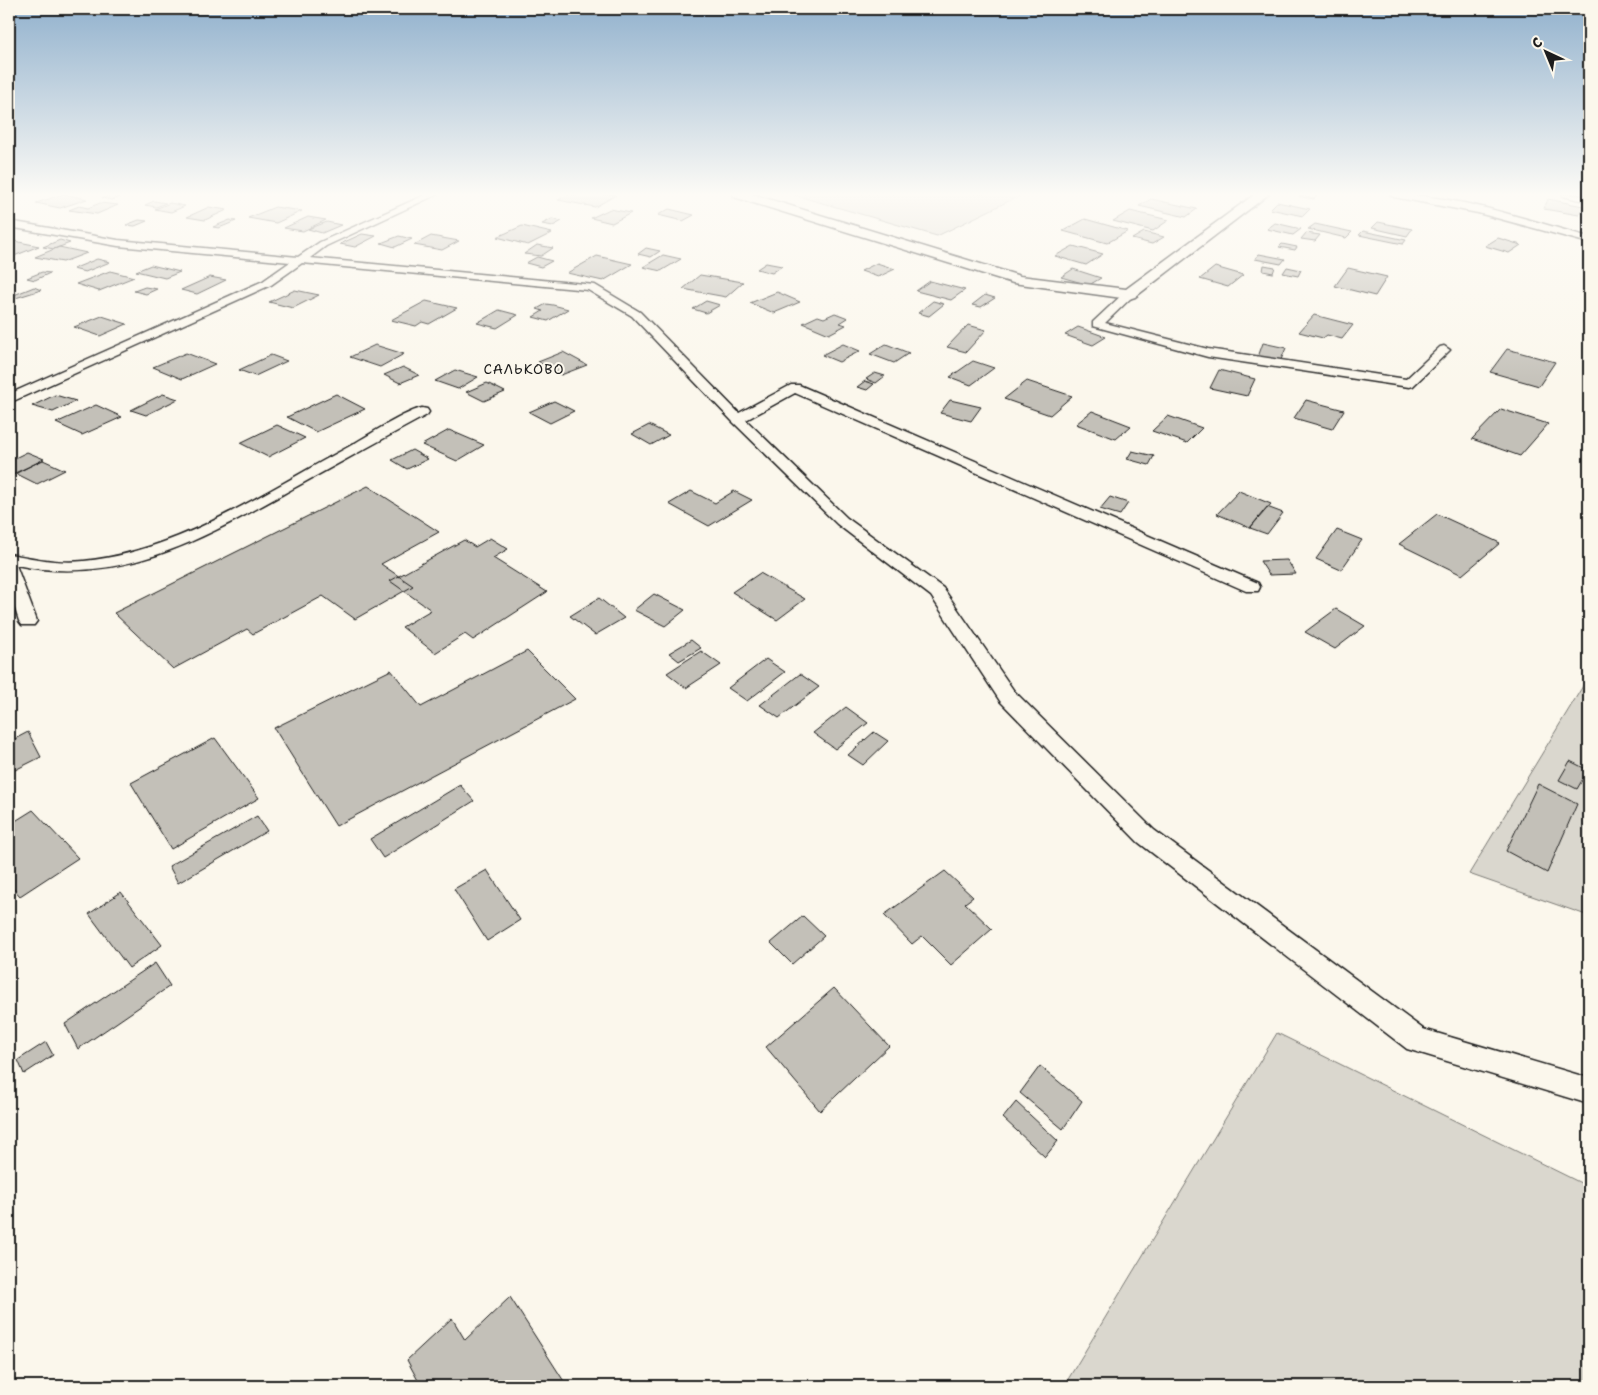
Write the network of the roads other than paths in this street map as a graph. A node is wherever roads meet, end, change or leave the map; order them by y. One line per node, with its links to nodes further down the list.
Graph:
1 (304, 259): 7 (lane)
2 (305, 259): 9 (lane)
3 (950, 259): 5 (street)
4 (1176, 259): 5 (street)
5 (1129, 294): 6 (lane)
6 (1444, 350)
7 (9, 399)
8 (422, 412): 10 (lane)
9 (738, 419): 12 (lane); 14 (lane)
10 (9, 558)
11 (9, 567): 13 (lane)
12 (1252, 587)
13 (28, 621)
14 (1589, 1090)

